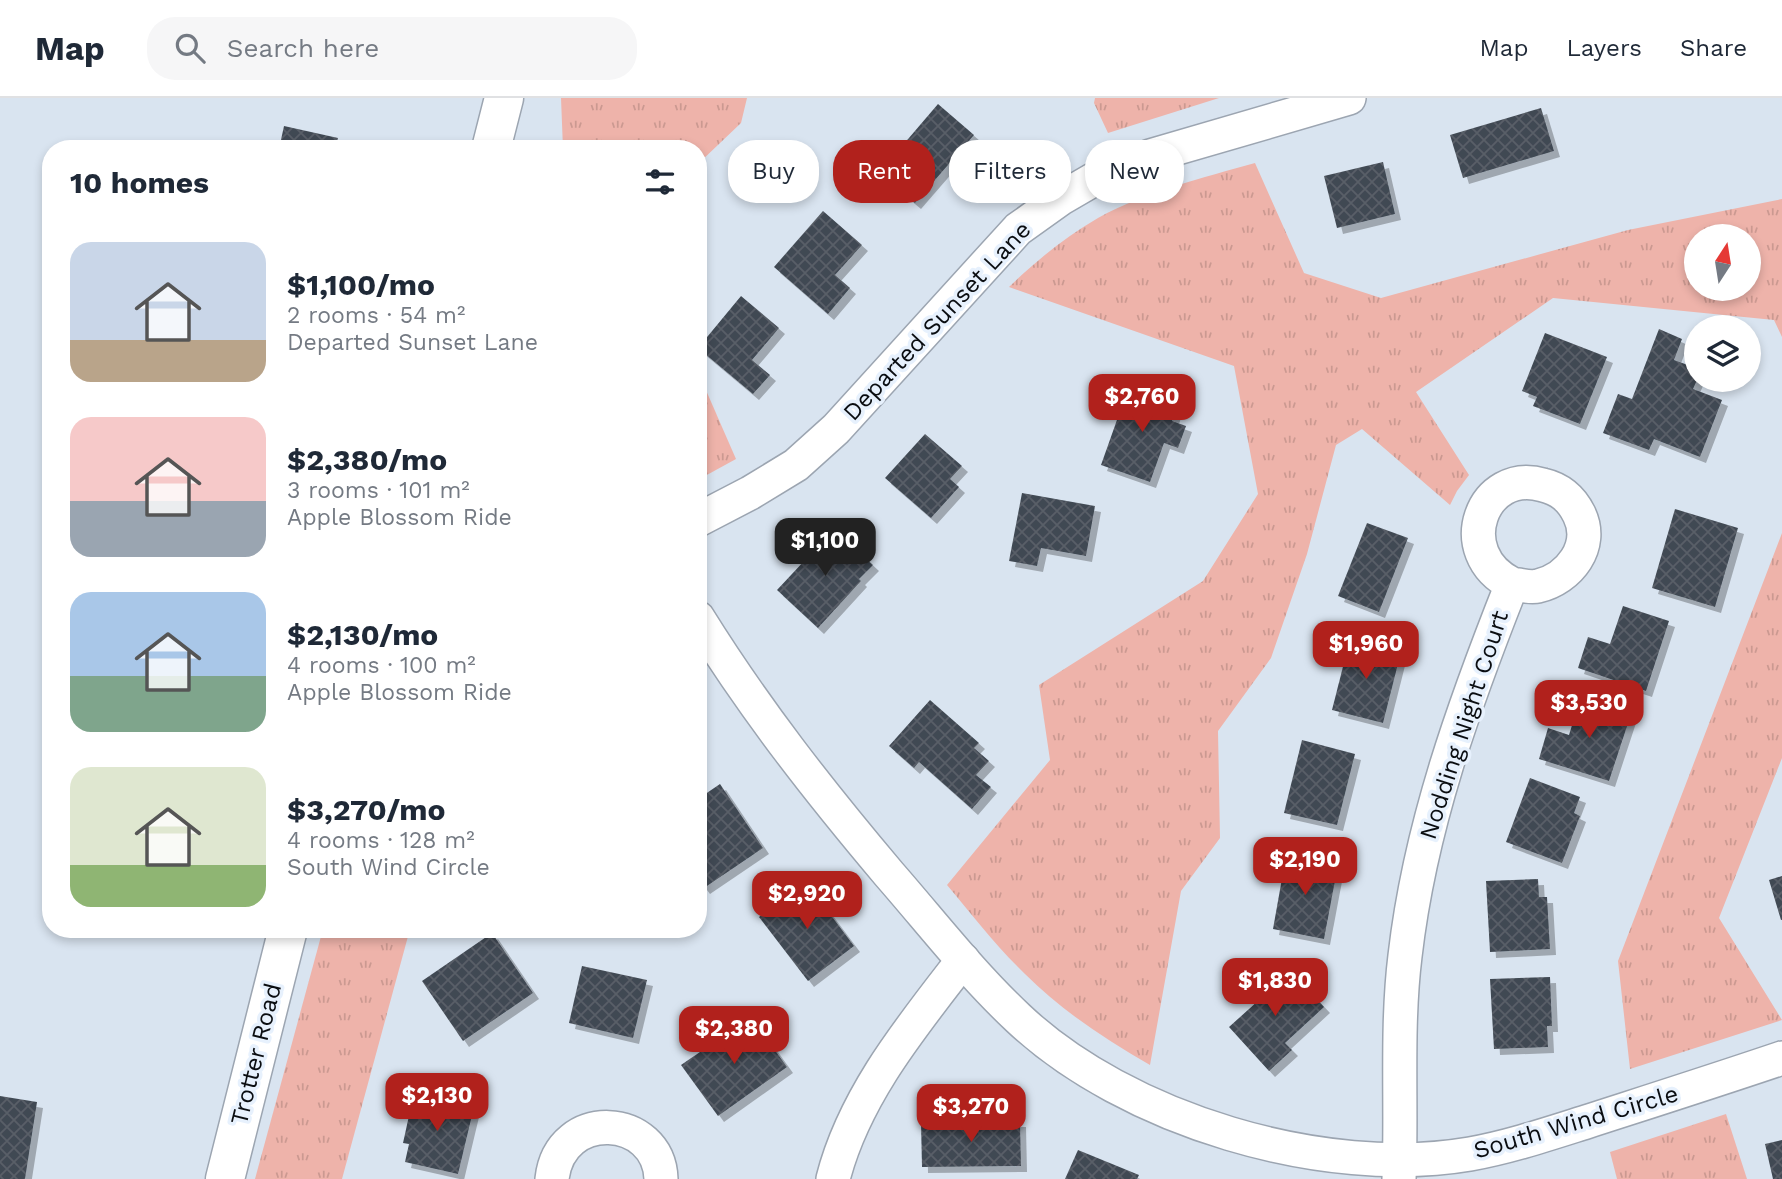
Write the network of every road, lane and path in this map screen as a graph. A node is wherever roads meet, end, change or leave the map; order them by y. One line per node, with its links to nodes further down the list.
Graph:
1 (1349, 98): 5 (street, Departed Sunset Lane)
2 (503, 105): 3 (street); 4 (street)
3 (493, 140)
4 (509, 140)
5 (707, 515)
6 (1512, 584): 11 (street, Nodding Night Court)
7 (707, 631): 9 (street, South Wind Circle)
8 (286, 938): 12 (street, Trotter Road)
9 (963, 960): 11 (street, South Wind Circle); 15 (street)
10 (1782, 1058): 11 (street, South Wind Circle)
11 (1400, 1169)
12 (225, 1179)
13 (552, 1179): 14 (street)
14 (661, 1179)
15 (833, 1179)

